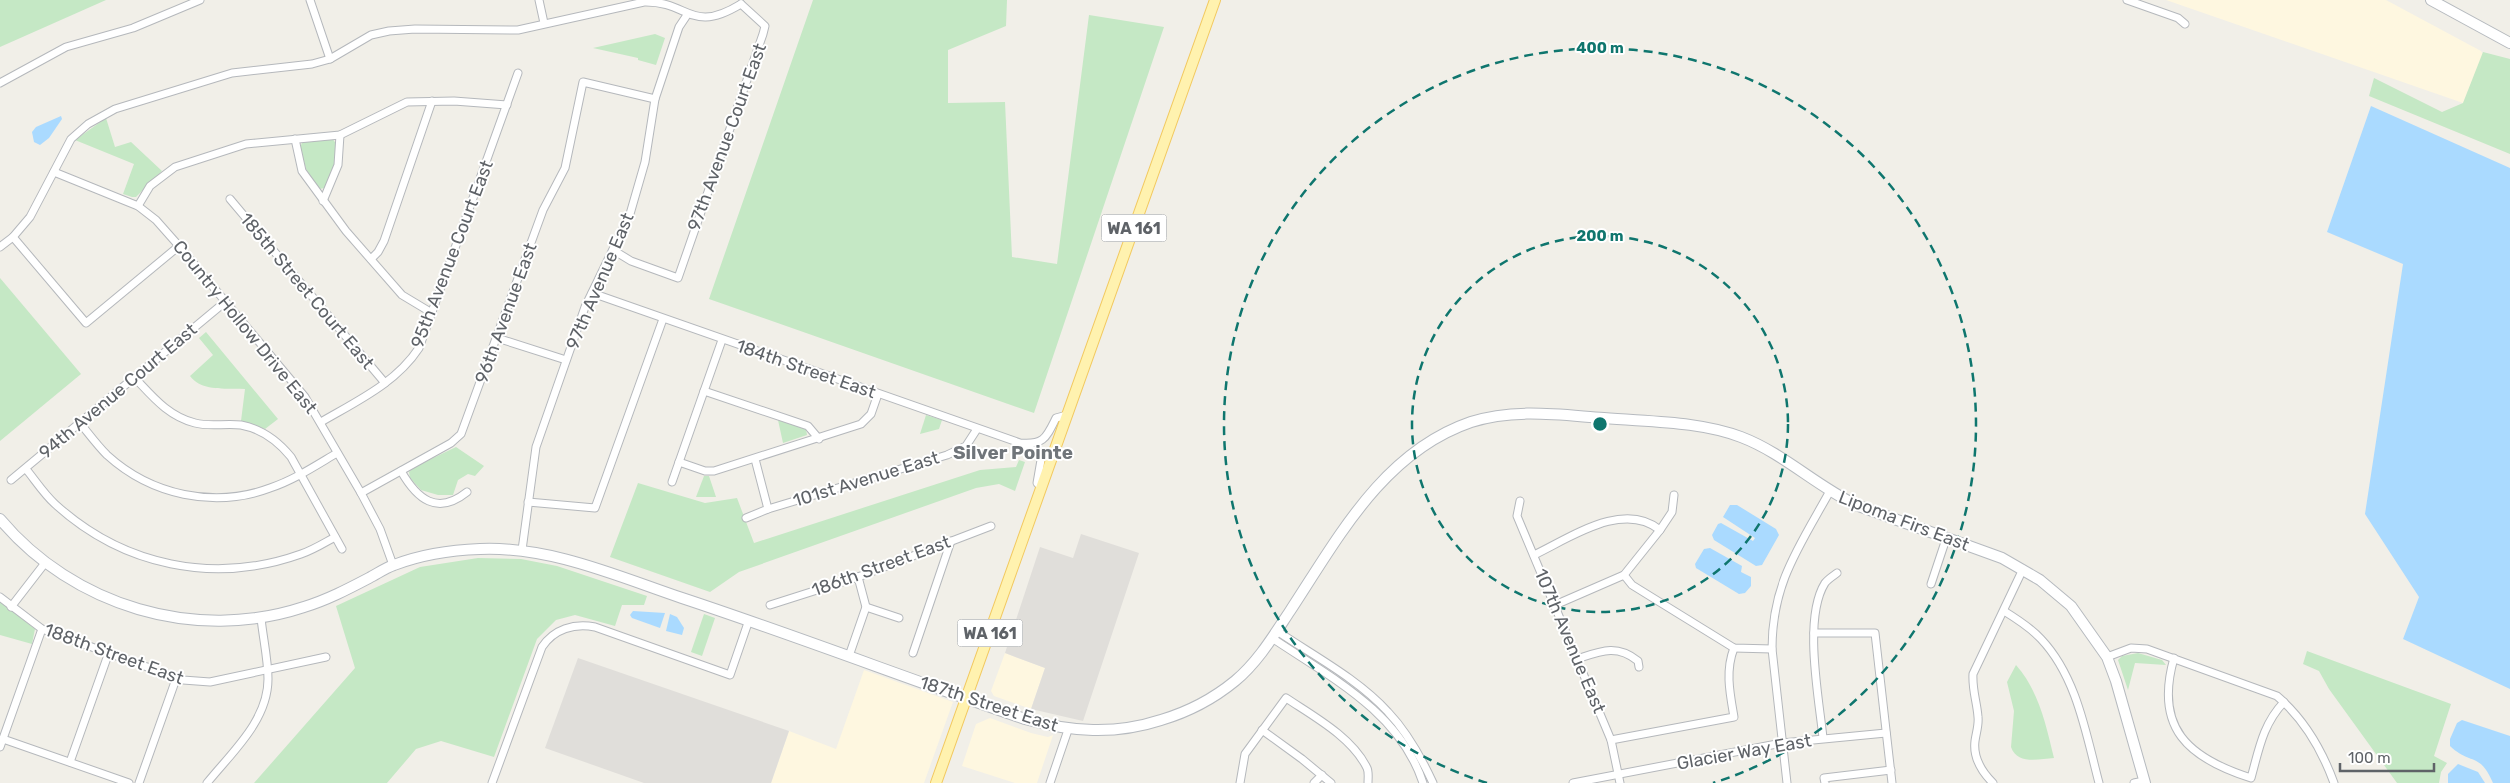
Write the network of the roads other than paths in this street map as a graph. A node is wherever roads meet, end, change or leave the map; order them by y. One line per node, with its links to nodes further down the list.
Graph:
1 (200, 0): 14 (street)
2 (310, 0): 12 (street)
3 (539, 0): 9 (street)
4 (1215, 0): 41 (main road, WA 161)
5 (2127, 0): 10 (street)
6 (2431, 0): 11 (street)
7 (742, 2): 8 (street); 27 (street, 97th Avenue Court East)
8 (687, 15): 9 (street); 15 (street, 97th Avenue East)
9 (544, 23): 12 (street)
10 (2185, 24)
11 (2510, 43)
12 (330, 59): 20 (street)
13 (518, 73): 17 (street, 95th Avenue Court East)
14 (0, 83)
15 (655, 99): 27 (street, 97th Avenue East); 33 (street, 96th Avenue East)
16 (432, 101): 17 (street); 18 (street); 28 (street)
17 (507, 105): 31 (street, 95th Avenue Court East)
18 (340, 135): 19 (street); 22 (street)
19 (295, 139): 22 (street); 23 (street)
20 (54, 172): 23 (street, Country Hollow Drive East); 24 (street)
21 (230, 199): 37 (street, 185th Street Court East)
22 (323, 201): 28 (street)
23 (138, 206): 25 (street, Country Hollow Drive East)
24 (13, 237): 25 (street); 26 (street)
25 (179, 246): 30 (street, Country Hollow Drive East)
26 (0, 247)
27 (613, 250): 29 (street, 97th Avenue East)
28 (371, 259): 31 (street)
29 (592, 294): 32 (street, 184th Street East); 35 (street, 97th Avenue East)
30 (225, 302): 36 (street, 94th Avenue Court East); 42 (street, Country Hollow Drive East)
31 (432, 312): 37 (street, 95th Avenue Court East)
32 (663, 319): 34 (street, 184th Street East); 61 (street)
33 (497, 338): 35 (street); 51 (street, 96th Avenue East)
34 (722, 340): 38 (street); 39 (street, 184th Street East)
35 (566, 360): 61 (street, 97th Avenue East)
36 (135, 378): 43 (street, 94th Avenue Court East); 52 (street)
37 (385, 383): 42 (street, 95th Avenue Court East)
38 (704, 391): 45 (street); 49 (street)
39 (878, 394): 44 (street, 184th Street East); 45 (street)
40 (1513, 414): 56 (street, Lipoma Firs East); 91 (street, 187th Street East)
41 (1067, 415): 46 (street, 184th Street East); 55 (main road, WA 161)
42 (321, 422): 47 (street, Country Hollow Drive East)
43 (80, 423): 50 (street, 94th Avenue Court East); 52 (street)
44 (977, 429): 46 (street, 184th Street East); 62 (street, 101st Avenue East)
45 (818, 439): 48 (street)
46 (1020, 443): 55 (street, 184th Street East)
47 (337, 453): 52 (street); 58 (street, Country Hollow Drive East)
48 (755, 459): 49 (street); 62 (street)
49 (679, 462): 54 (street)
50 (26, 469): 53 (street, 94th Avenue Court East); 67 (street)
51 (401, 471): 57 (street); 58 (street, 96th Avenue East)
52 (301, 474): 67 (street)
53 (11, 480)
54 (672, 482)
55 (1042, 488): 104 (main road, WA 161)
56 (1830, 491): 68 (street, Lipoma Firs East); 93 (street)
57 (467, 492)
58 (361, 493): 74 (street, Country Hollow Drive East)
59 (1674, 495): 66 (street)
60 (1520, 501): 72 (street, 107th Avenue East)
61 (528, 502): 71 (street, 97th Avenue East)
62 (768, 508): 63 (street, 101st Avenue East)
63 (746, 518)
64 (0, 519): 73 (street, 187th Street East)
65 (990, 526): 69 (street, 186th Street East)
66 (1660, 530): 72 (street); 77 (street)
67 (335, 537): 70 (street)
68 (1946, 539): 75 (street, Lipoma Firs East); 79 (street)
69 (951, 541): 78 (street, 186th Street East); 94 (street)
70 (342, 549)
71 (522, 550): 74 (street, 187th Street East); 88 (street, 187th Street East)
72 (1534, 555): 82 (street, 107th Avenue East)
73 (45, 563): 83 (street); 86 (street, 187th Street East)
74 (393, 565): 86 (street, 187th Street East)
75 (2023, 569): 85 (street); 97 (street, Lipoma Firs East)
76 (1837, 573): 90 (street)
77 (1624, 575): 82 (street); 92 (street)
78 (858, 577): 81 (street, 186th Street East); 84 (street)
79 (1931, 584)
80 (0, 597): 83 (street, 188th Street East)
81 (770, 605)
82 (1555, 605): 99 (street, 107th Avenue East)
83 (12, 607): 89 (street, 188th Street East)
84 (866, 607): 87 (street); 96 (street)
85 (2004, 611): 136 (street); 137 (street)
86 (261, 618): 102 (street)
87 (899, 618)
88 (750, 620): 96 (street, 187th Street East); 124 (street)
89 (42, 629): 95 (street, 188th Street East); 110 (street)
90 (1814, 633): 108 (street); 109 (street)
91 (1274, 635): 106 (street, 187th Street East); 130 (street); 131 (street)
92 (1734, 648): 93 (street); 111 (street)
93 (1772, 649): 112 (street)
94 (913, 653)
95 (108, 655): 103 (street, 188th Street East); 114 (street)
96 (849, 656): 104 (street, 187th Street East)
97 (2107, 656): 100 (street); 120 (street, Lipoma Firs East)
98 (326, 657): 102 (street, 188th Street East)
99 (1577, 658): 101 (street); 111 (street, 107th Avenue East)
100 (2174, 658): 105 (street); 105 (street)
101 (1639, 667)
102 (268, 670): 103 (street, 188th Street East); 123 (street)
103 (176, 679): 122 (street)
104 (966, 698): 106 (street, 187th Street East); 125 (main road, WA 161)
105 (2284, 702): 138 (street)
106 (1068, 730): 119 (street)
107 (1262, 730): 116 (street); 126 (street); 129 (street)
108 (1886, 733): 109 (street, Glacier Way East); 115 (street)
109 (1823, 738): 112 (street, Glacier Way East)
110 (3, 739): 113 (street); 114 (street)
111 (1611, 740): 117 (street, 107th Avenue East)
112 (1782, 743): 117 (street, Glacier Way East); 134 (street)
113 (0, 748)
114 (70, 762): 121 (street)
115 (1890, 770): 118 (street); 135 (street)
116 (1322, 775): 127 (street); 128 (street)
117 (1618, 775): 132 (street, Glacier Way East); 133 (street, 107th Avenue East)
118 (1825, 780)
119 (1052, 782)
120 (2141, 782)
121 (129, 783)
122 (139, 783)
123 (207, 783)
124 (492, 783)
125 (936, 783)
126 (1240, 783)
127 (1314, 783)
128 (1331, 783)
129 (1368, 783)
130 (1423, 783)
131 (1433, 783)
132 (1573, 783)
133 (1620, 783)
134 (1786, 783)
135 (1892, 783)
136 (1993, 783)
137 (2099, 783)
138 (2334, 783)

